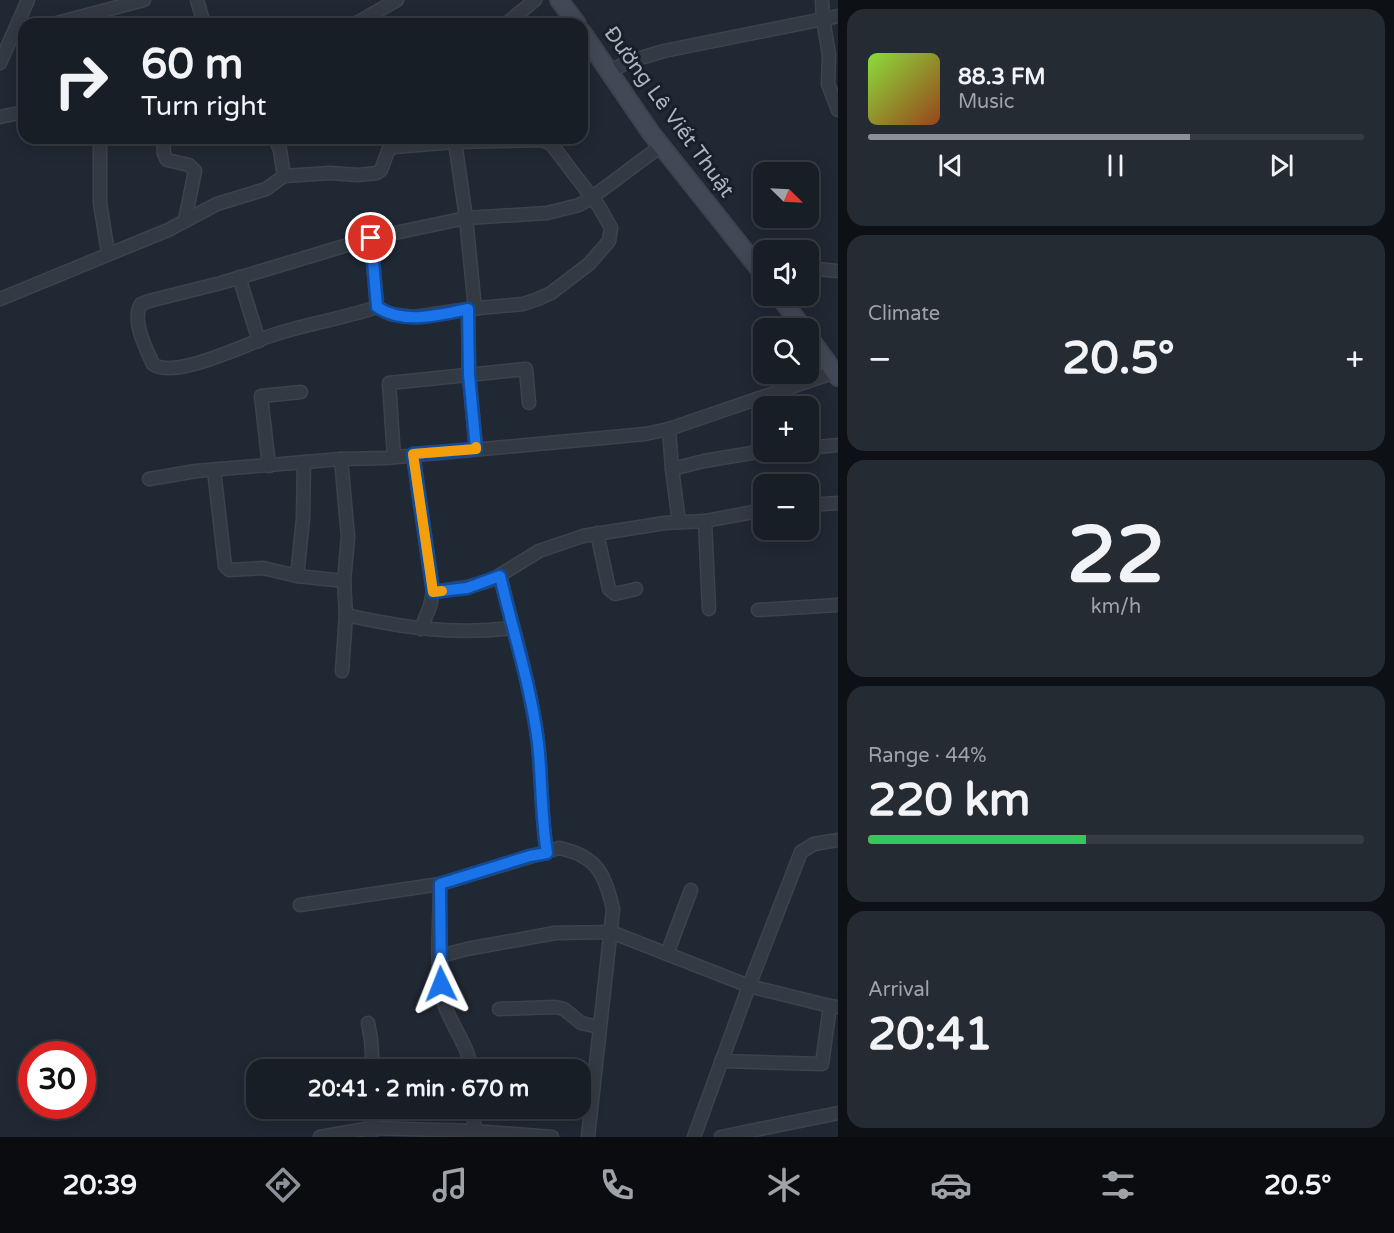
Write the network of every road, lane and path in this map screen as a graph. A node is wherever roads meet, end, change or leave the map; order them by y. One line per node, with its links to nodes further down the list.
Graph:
1 (28, 0): 9 (street)
2 (144, 0): 10 (street)
3 (197, 0): 11 (street)
4 (397, 0): 12 (street)
5 (535, 0): 13 (street)
6 (559, 0): 14 (main road, Đường Lê Viết Thuật)
7 (822, 0): 15 (street)
8 (837, 16): 15 (street)
9 (22, 18)
10 (83, 18)
11 (202, 18)
12 (366, 18)
13 (513, 18)
14 (572, 18)
15 (823, 20): 19 (street); 20 (street)
16 (18, 31): 18 (street)
17 (588, 40): 19 (main road, Đường Lê Viết Thuật)
18 (0, 63)
19 (610, 71): 29 (main road, Đường Lê Viết Thuật)
20 (837, 110)
21 (18, 113): 22 (street)
22 (0, 117)
23 (100, 144): 35 (street)
24 (163, 144): 33 (street)
25 (278, 144): 30 (street)
26 (433, 144): 30 (street)
27 (455, 144): 32 (street)
28 (550, 144): 31 (street)
29 (662, 146): 31 (street); 36 (main road, Đường Lê Viết Thuật)
30 (284, 176): 33 (street)
31 (591, 198): 32 (street); 42 (street)
32 (466, 218): 34 (street); 42 (street)
33 (185, 220): 35 (street)
34 (371, 238): 39 (street); 41 (street)
35 (108, 253): 40 (street)
36 (753, 261)
37 (819, 269): 38 (street)
38 (837, 271)
39 (239, 278): 43 (street); 43 (street)
40 (0, 299)
41 (377, 307): 42 (street); 43 (street)
42 (472, 309): 46 (street)
43 (259, 341)
44 (819, 351): 45 (main road)
45 (836, 373): 49 (street)
46 (469, 375): 48 (street); 52 (street); 55 (street)
47 (301, 392): 58 (street)
48 (529, 403)
49 (669, 429): 52 (street); 59 (street)
50 (837, 444): 51 (street)
51 (819, 446)
52 (476, 449): 53 (street)
53 (413, 454): 55 (street); 72 (street)
54 (753, 454): 59 (street)
55 (394, 457): 56 (street)
56 (341, 459): 57 (street); 70 (street)
57 (304, 462): 58 (street); 68 (street)
58 (269, 466): 60 (street)
59 (672, 469): 66 (street)
60 (214, 470): 61 (street); 68 (street)
61 (148, 479)
62 (837, 503): 63 (street)
63 (819, 504)
64 (753, 512): 65 (street)
65 (705, 521): 66 (street); 74 (street)
66 (679, 522): 67 (street)
67 (597, 533): 69 (street); 71 (street)
68 (297, 576): 70 (street)
69 (500, 576): 72 (street); 77 (street)
70 (344, 582): 76 (street)
71 (636, 589)
72 (433, 592): 78 (street)
73 (837, 605): 75 (street)
74 (709, 609)
75 (758, 610)
76 (346, 615): 78 (street); 79 (street)
77 (513, 628): 78 (street); 81 (street)
78 (421, 629)
79 (342, 670)
80 (837, 840): 88 (street)
81 (547, 853): 82 (street); 85 (street)
82 (440, 884): 84 (street); 87 (street)
83 (690, 890): 86 (street)
84 (300, 905)
85 (611, 933): 86 (street); 87 (street); 92 (street)
86 (667, 954): 88 (street)
87 (440, 957): 94 (street)
88 (749, 986): 89 (street); 95 (street)
89 (834, 1006): 95 (street)
90 (498, 1009): 92 (street)
91 (368, 1023): 93 (street)
92 (599, 1028): 103 (street)
93 (372, 1059)
94 (469, 1059)
95 (721, 1061): 104 (street)
96 (837, 1113): 100 (street)
97 (474, 1119): 98 (street)
98 (474, 1131): 99 (street); 102 (street)
99 (371, 1132): 101 (street)
100 (749, 1134): 105 (street)
101 (320, 1137)
102 (552, 1137)
103 (588, 1137)
104 (694, 1137)
105 (721, 1137)

